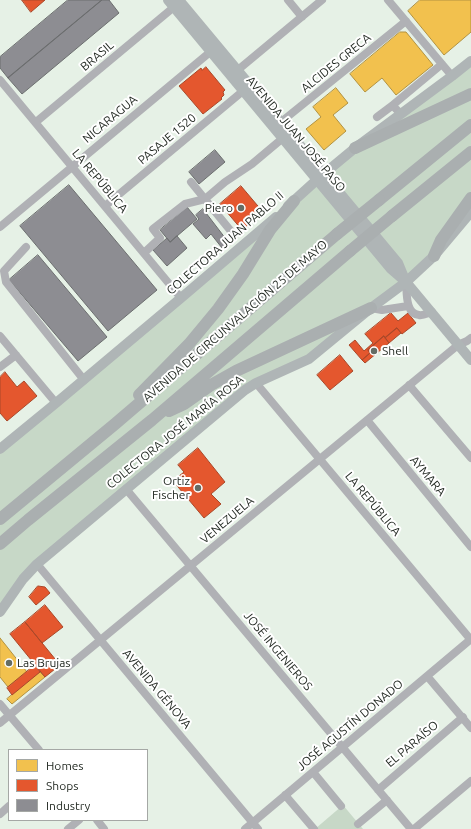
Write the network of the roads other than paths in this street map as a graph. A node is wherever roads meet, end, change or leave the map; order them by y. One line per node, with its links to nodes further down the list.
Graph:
1 (288, 0): 5 (street)
2 (322, 0): 5 (street)
3 (388, 0): 6 (street)
4 (173, 2): 7 (main road, AVENIDA JUAN JOSÉ PASO); 20 (street, BRASIL)
5 (302, 17): 10 (street)
6 (406, 22): 9 (street); 21 (street, ALCIDES GRECA)
7 (214, 48): 10 (main road, AVENIDA JUAN JOSÉ PASO); 26 (street, NICARAGUA)
8 (471, 61): 11 (main road, COLECTORA JUAN PABLO II)
9 (442, 64): 11 (street); 13 (street)
10 (234, 73): 14 (main road, AVENIDA JUAN JOSÉ PASO); 21 (main road, AVENIDA JUAN JOSÉ PASO)
11 (452, 76): 15 (main road, COLECTORA JUAN PABLO II)
12 (0, 80): 20 (street, LA REPÚBLICA)
13 (419, 83): 15 (street); 17 (street)
14 (243, 91): 23 (main road, AVENIDA JUAN JOSÉ PASO); 32 (street, PASAJE 1520)
15 (428, 94): 18 (main road, COLECTORA JUAN PABLO II)
16 (471, 94): 24 (highway)
17 (393, 105): 18 (street); 19 (street)
18 (401, 114): 24 (main road, COLECTORA JUAN PABLO II)
19 (377, 117)
20 (36, 122): 26 (street, LA REPÚBLICA)
21 (281, 122): 27 (main road, AVENIDA JUAN JOSÉ PASO)
22 (471, 124): 56 (highway, AVENIDA DE CIRCUNVALACIÓN 25 DE MAYO, bridge)
23 (283, 138): 27 (main road, AVENIDA JUAN JOSÉ PASO); 30 (street)
24 (355, 148): 27 (main road, COLECTORA JUAN PABLO II)
25 (471, 152): 54 (highway, AVENIDA DE CIRCUNVALACIÓN 25 DE MAYO, bridge)
26 (72, 166): 32 (street, LA REPÚBLICA); 34 (street, NICARAGUA)
27 (321, 177): 31 (main road, COLECTORA JUAN PABLO II); 39 (main road, AVENIDA JUAN JOSÉ PASO)
28 (191, 182): 30 (street)
29 (471, 198): 38 (highway)
30 (204, 199): 35 (street); 37 (street)
31 (294, 201): 40 (main road, COLECTORA JUAN PABLO II); 56 (highway)
32 (105, 206): 37 (street, LA REPÚBLICA)
33 (471, 212): 38 (main road, COLECTORA JOSÉ MARÍA ROSA)
34 (0, 227)
35 (230, 230)
36 (26, 247): 50 (street)
37 (144, 253): 40 (street, LA REPÚBLICA)
38 (434, 256): 39 (main road, COLECTORA JOSÉ MARÍA ROSA)
39 (406, 282): 41 (street); 42 (main road, COLECTORA JOSÉ MARÍA ROSA); 43 (main road, AVENIDA JUAN JOSÉ PASO)
40 (181, 298): 50 (main road, COLECTORA JUAN PABLO II)
41 (408, 306): 42 (street); 43 (street)
42 (371, 308): 51 (main road, COLECTORA JOSÉ MARÍA ROSA); 54 (highway)
43 (432, 312): 46 (main road, AVENIDA JUAN JOSÉ PASO)
44 (0, 336): 47 (street)
45 (471, 338): 46 (street, VENEZUELA)
46 (458, 345): 48 (main road, AVENIDA JUAN JOSÉ PASO); 52 (street, VENEZUELA)
47 (16, 354): 49 (street); 53 (street)
48 (471, 360)
49 (0, 367)
50 (84, 380): 53 (main road, COLECTORA JUAN PABLO II)
51 (256, 383): 59 (street, LA REPÚBLICA); 60 (main road, COLECTORA JOSÉ MARÍA ROSA)
52 (409, 385): 55 (street, VENEZUELA); 58 (street)
53 (56, 403): 57 (main road, COLECTORA JUAN PABLO II)
54 (152, 420): 62 (highway, AVENIDA DE CIRCUNVALACIÓN 25 DE MAYO)
55 (366, 420): 59 (street, VENEZUELA); 63 (street, AYMARA)
56 (116, 424): 61 (highway, AVENIDA DE CIRCUNVALACIÓN 25 DE MAYO)
57 (0, 449)
58 (471, 458)
59 (319, 459): 65 (street, VENEZUELA); 68 (street, LA REPÚBLICA)
60 (126, 489): 64 (main road, COLECTORA JOSÉ MARÍA ROSA); 65 (street, JOSÉ INGENIEROS)
61 (0, 519)
62 (0, 544)
63 (471, 547)
64 (37, 564): 66 (main road, COLECTORA JOSÉ MARÍA ROSA); 67 (street, AVENIDA GÉNOVA)
65 (190, 566): 67 (street, VENEZUELA); 75 (street, JOSÉ INGENIEROS)
66 (0, 612)
67 (101, 640): 71 (street, VENEZUELA); 88 (street, AVENIDA GÉNOVA)
68 (471, 640): 69 (street, JOSÉ AGUSTÍN DONADO)
69 (427, 676): 72 (street); 75 (street, JOSÉ AGUSTÍN DONADO)
70 (0, 704): 71 (street)
71 (10, 715): 73 (street, VENEZUELA); 76 (street)
72 (462, 718): 74 (street); 79 (street, EL PARAÍSO)
73 (0, 723)
74 (471, 728)
75 (342, 747): 77 (street, JOSÉ AGUSTÍN DONADO); 79 (street, JOSÉ INGENIEROS)
76 (37, 749)
77 (313, 772): 80 (street, JOSÉ AGUSTÍN DONADO); 82 (street)
78 (471, 781): 94 (street)
79 (378, 790): 81 (street, JOSÉ INGENIEROS)
80 (285, 795): 88 (street, JOSÉ AGUSTÍN DONADO); 92 (street)
81 (386, 800): 87 (street); 93 (street, JOSÉ INGENIEROS)
82 (341, 806)
83 (8, 807): 84 (street)
84 (0, 814)
85 (78, 821): 89 (street)
86 (98, 821): 90 (street)
87 (358, 824)
88 (256, 826): 91 (street, JOSÉ AGUSTÍN DONADO)
89 (68, 829)
90 (104, 829)
91 (245, 829)
92 (314, 829)
93 (411, 829)
94 (414, 829)

